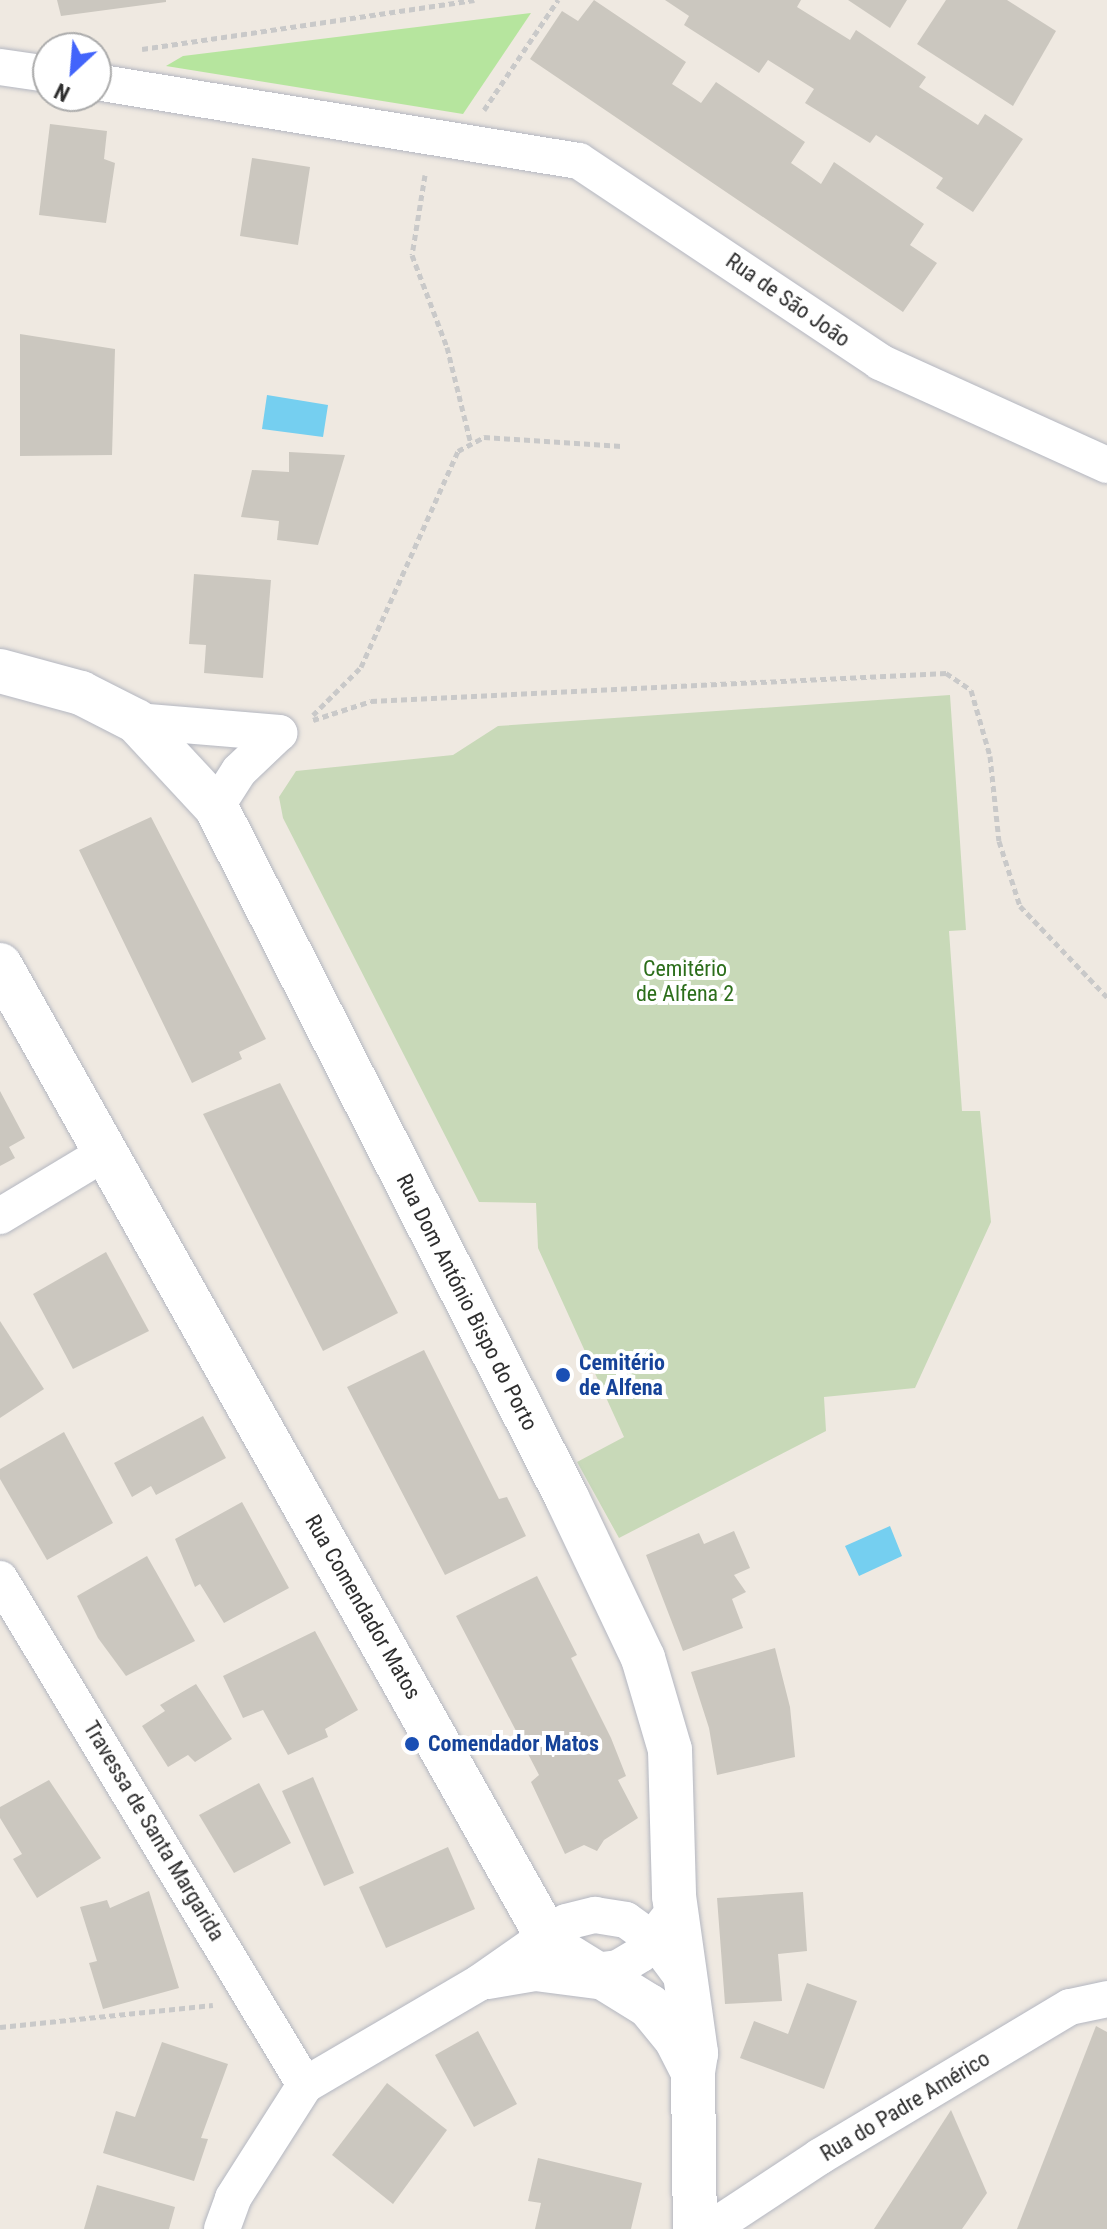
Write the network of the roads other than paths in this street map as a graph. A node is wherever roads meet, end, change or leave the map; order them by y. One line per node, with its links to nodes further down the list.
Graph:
1 (0, 67): 2 (street)
2 (32, 72)
3 (112, 84): 4 (street, Rua de São João)
4 (1107, 465)
5 (0, 671): 6 (street, Rua Dom António Bispo do Porto)
6 (136, 721): 7 (street, Rua Dom António Bispo do Porto); 7 (street)
7 (216, 807): 12 (street, Rua Dom António Bispo do Porto)
8 (0, 965): 9 (street, Rua Comendador Matos)
9 (103, 1154): 10 (street); 13 (street, Rua Comendador Matos)
10 (0, 1216)
11 (0, 1579): 20 (street, Travessa de Santa Margarida)
12 (674, 1896): 14 (street); 16 (street, Rua Dom António Bispo do Porto)
13 (545, 1933): 14 (street); 15 (street, Rua Comendador Matos); 17 (street)
14 (655, 1941): 15 (street); 16 (street)
15 (581, 1973): 17 (street); 19 (street, Rua Comendador Matos)
16 (681, 1976): 19 (street, Rua Dom António Bispo do Porto)
17 (479, 1983): 20 (street)
18 (1107, 1999): 23 (street, Rua do Padre Américo)
19 (693, 2072): 22 (street, Rua Comendador Matos)
20 (305, 2085): 21 (street)
21 (222, 2229)
22 (695, 2229)
23 (710, 2229)

